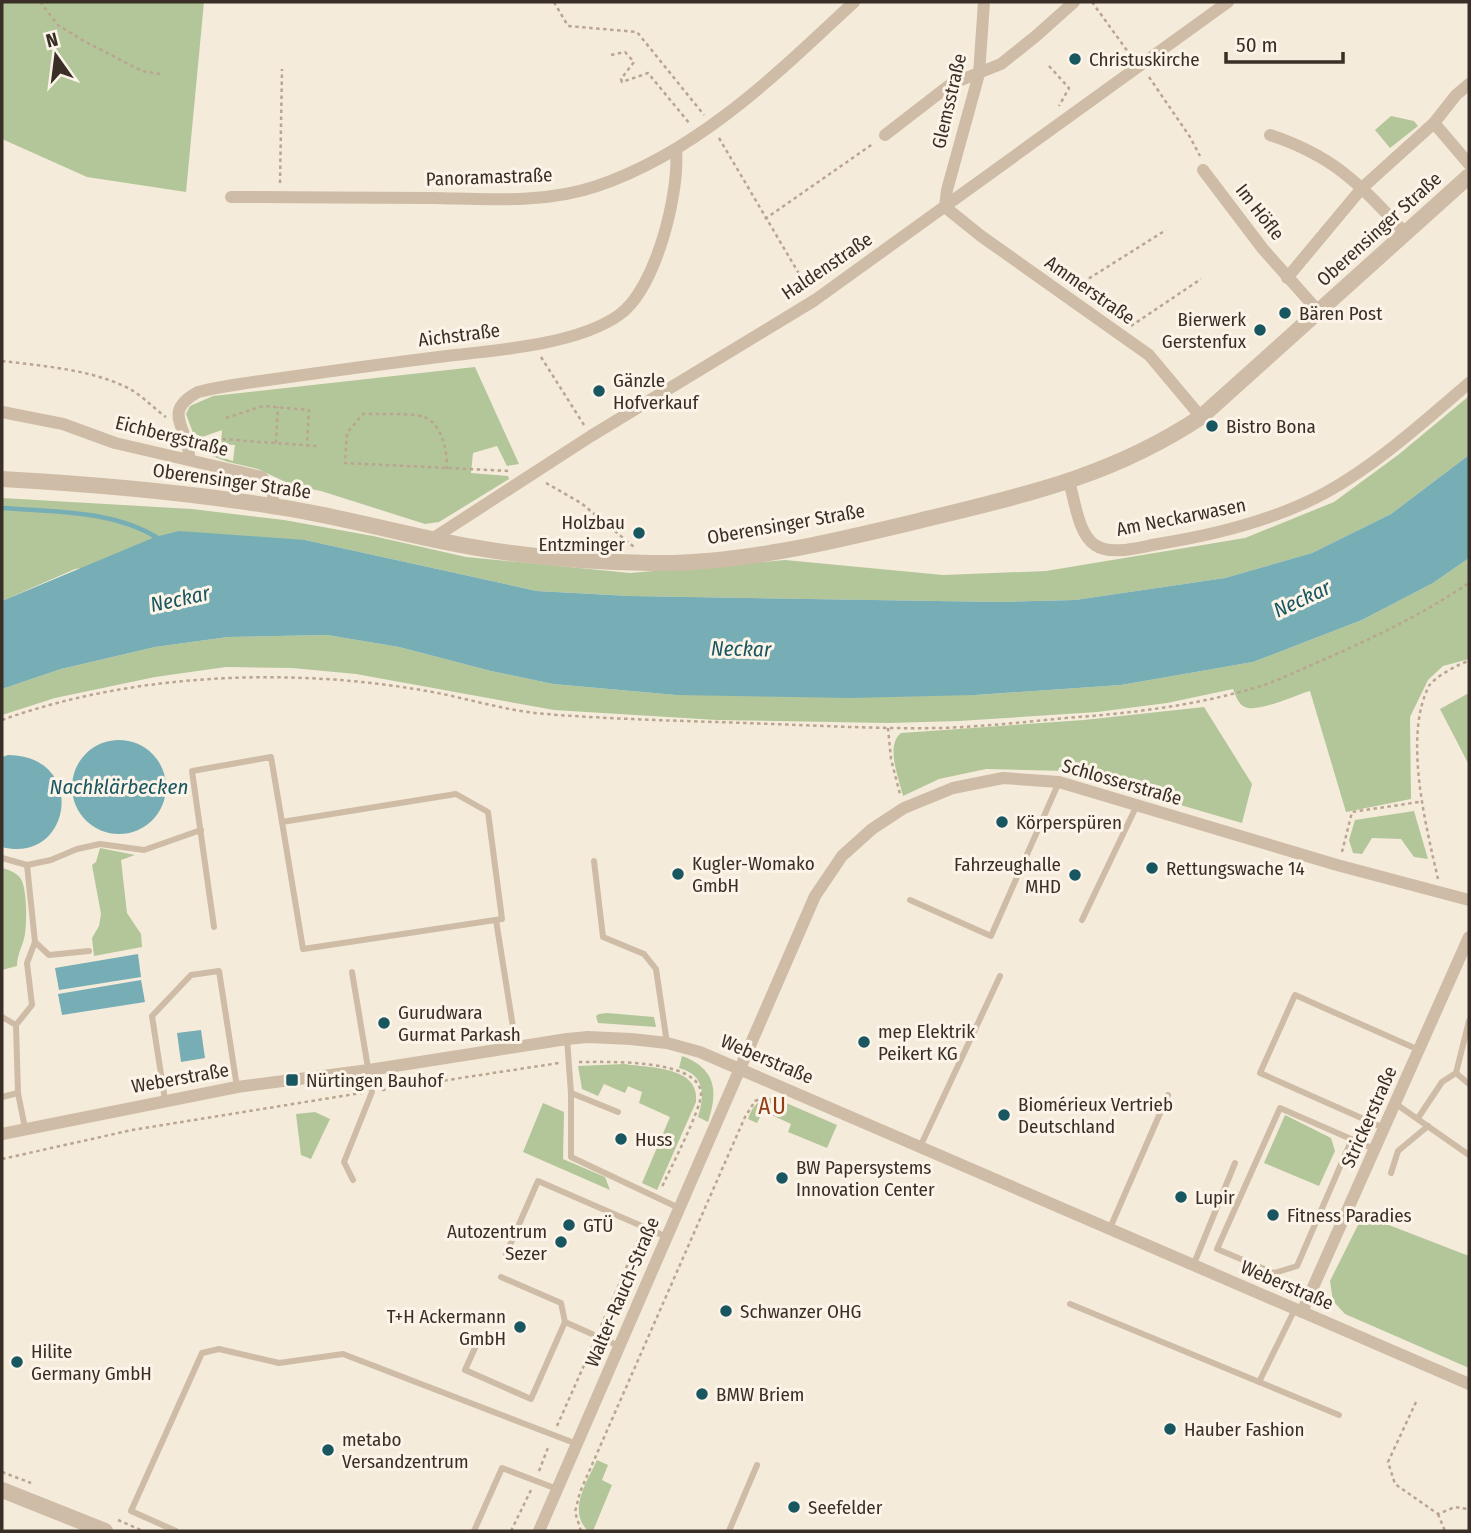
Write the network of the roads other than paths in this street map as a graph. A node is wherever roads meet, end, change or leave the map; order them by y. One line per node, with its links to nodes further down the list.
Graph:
1 (854, 2): 10 (street, Panoramastraße)
2 (984, 2): 5 (street, Glemsstraße)
3 (1074, 2): 5 (street)
4 (1228, 2): 16 (street, Haldenstraße)
5 (979, 74): 8 (street); 16 (street, Glemsstraße)
6 (1469, 84): 7 (street)
7 (1434, 123): 11 (street); 14 (street)
8 (885, 135)
9 (1270, 135): 14 (street)
10 (676, 149): 15 (street, Panoramastraße); 23 (street, Aichstraße)
11 (1469, 164)
12 (1203, 170): 18 (street, Im Höfle)
13 (1469, 176): 17 (street, Oberensinger Straße)
14 (1362, 188): 17 (street); 18 (street)
15 (231, 197)
16 (945, 207): 22 (street, Ammerstraße); 27 (street, Haldenstraße)
17 (1406, 234): 19 (street, Oberensinger Straße)
18 (1287, 278): 19 (street, Im Höfle)
19 (1319, 312): 22 (street, Oberensinger Straße)
20 (1469, 383): 25 (street, Am Neckarwasen)
21 (2, 412): 23 (street, Eichbergstraße)
22 (1201, 417): 25 (street, Oberensinger Straße)
23 (189, 454): 26 (street, Eichbergstraße)
24 (2, 479): 26 (street, Oberensinger Straße)
25 (1069, 482): 27 (street, Oberensinger Straße)
26 (273, 506): 27 (street, Oberensinger Straße)
27 (432, 539)
28 (1059, 782): 29 (street, Schlosserstraße); 35 (lane); 52 (street, Schlosserstraße)
29 (1137, 805): 36 (street, Schlosserstraße); 38 (lane)
30 (282, 822): 31 (lane); 37 (lane); 37 (lane)
31 (201, 830): 34 (lane); 39 (lane)
32 (2, 858): 34 (lane)
33 (594, 861): 49 (lane)
34 (26, 865): 41 (lane)
35 (910, 900)
36 (1469, 900)
37 (496, 920): 50 (lane)
38 (1082, 920)
39 (214, 927)
40 (1469, 937): 51 (street, Strickerstraße)
41 (35, 942): 42 (lane); 47 (lane)
42 (89, 951)
43 (352, 972): 53 (lane)
44 (1000, 976): 70 (lane)
45 (2, 1017): 47 (lane)
46 (1469, 1021): 54 (lane)
47 (16, 1025): 57 (lane)
48 (567, 1039): 49 (street, Weberstraße); 50 (street, Weberstraße); 58 (lane)
49 (667, 1043): 52 (street, Weberstraße)
50 (516, 1046): 53 (street, Weberstraße)
51 (1420, 1051): 62 (street, Strickerstraße); 67 (lane)
52 (740, 1068): 70 (street, Weberstraße); 76 (street, Walter-Rauch-Straße)
53 (369, 1070): 56 (street, Weberstraße); 75 (lane)
54 (1457, 1073): 55 (lane); 64 (lane)
55 (1469, 1084)
56 (237, 1087): 61 (street, Weberstraße); 61 (lane)
57 (18, 1093): 60 (lane); 66 (lane)
58 (571, 1093): 63 (lane); 76 (lane)
59 (1168, 1095): 77 (lane)
60 (2, 1097)
61 (165, 1100): 66 (street, Weberstraße)
62 (1396, 1104): 64 (lane); 67 (street, Strickerstraße)
63 (618, 1112)
64 (1418, 1118): 65 (lane)
65 (1428, 1126): 72 (lane); 74 (lane)
66 (25, 1128): 68 (street, Weberstraße)
67 (1385, 1128): 71 (street, Strickerstraße)
68 (2, 1134)
69 (1352, 1139): 69 (lane); 71 (lane)
70 (919, 1148): 77 (street, Weberstraße)
71 (1376, 1150): 83 (street, Strickerstraße)
72 (1469, 1155)
73 (1235, 1163): 80 (lane)
74 (1391, 1173)
75 (353, 1180)
76 (680, 1208): 78 (street, Walter-Rauch-Straße)
77 (1110, 1230): 80 (street, Weberstraße)
78 (667, 1237): 79 (lane); 86 (street, Walter-Rauch-Straße)
79 (506, 1254)
80 (1193, 1266): 83 (street, Weberstraße)
81 (501, 1277): 84 (lane)
82 (1070, 1304): 87 (lane)
83 (1298, 1311): 87 (lane); 88 (street, Weberstraße)
84 (565, 1322): 85 (lane); 86 (lane)
85 (479, 1339)
86 (619, 1346): 90 (street, Walter-Rauch-Straße)
87 (1259, 1382): 89 (lane)
88 (1469, 1384)
89 (1339, 1415)
90 (577, 1444): 92 (street, Walter-Rauch-Straße); 96 (lane)
91 (757, 1465): 98 (lane)
92 (557, 1489): 94 (street, Walter-Rauch-Straße); 97 (lane)
93 (2, 1490): 95 (street)
94 (542, 1530)
95 (105, 1531)
96 (176, 1531)
97 (474, 1531)
98 (729, 1531)

